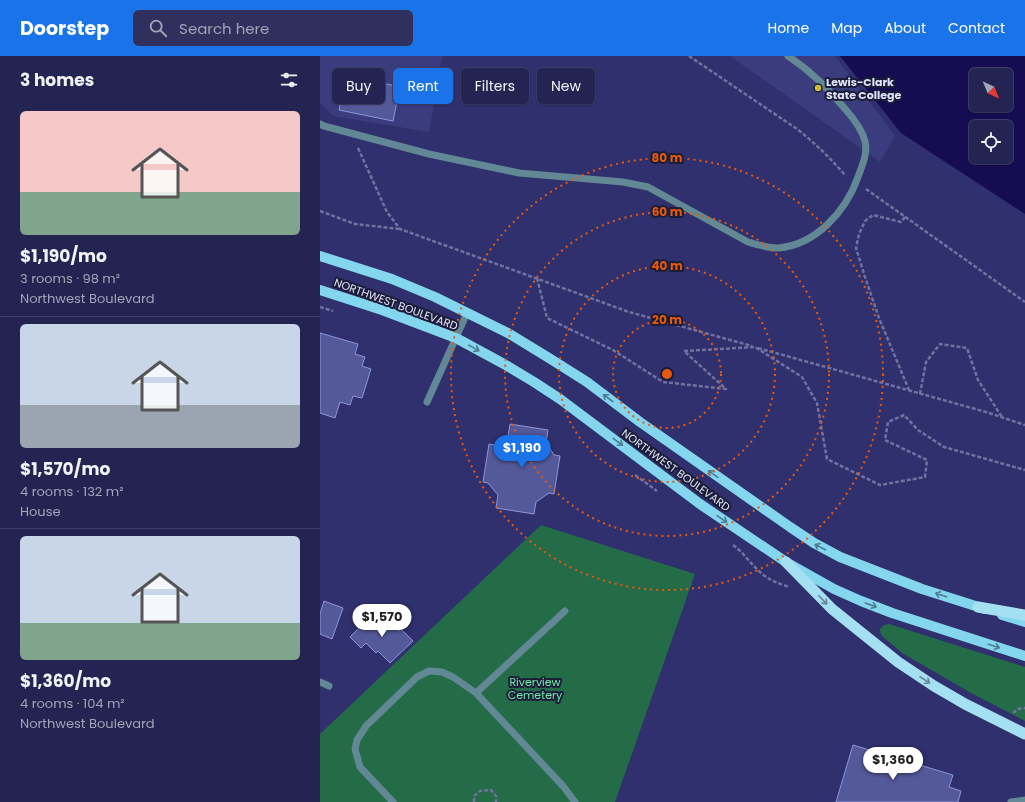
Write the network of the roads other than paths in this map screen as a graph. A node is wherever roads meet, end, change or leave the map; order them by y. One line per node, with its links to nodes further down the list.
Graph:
1 (788, 56): 2 (lane)
2 (320, 124)
3 (320, 256): 5 (main road, NORTHWEST BOULEVARD)
4 (320, 290): 6 (main road, NORTHWEST BOULEVARD)
5 (467, 313): 6 (lane); 9 (main road, NORTHWEST BOULEVARD, one-way to 5)
6 (456, 338): 7 (lane); 8 (main road, NORTHWEST BOULEVARD, one-way to 8)
7 (427, 402)
8 (786, 562): 13 (main road, NORTHWEST BOULEVARD, one-way to 13); 17 (highway, one-way to 17)
9 (978, 607): 11 (highway); 12 (main road, NORTHWEST BOULEVARD)
10 (565, 611): 16 (lane)
11 (1025, 615)
12 (1025, 622)
13 (1025, 656)
14 (320, 682): 15 (lane)
15 (329, 686)
16 (476, 693): 19 (lane); 20 (lane)
17 (1025, 734)
18 (1025, 800): 21 (lane)
19 (393, 802)
20 (575, 802)
21 (1011, 802)

